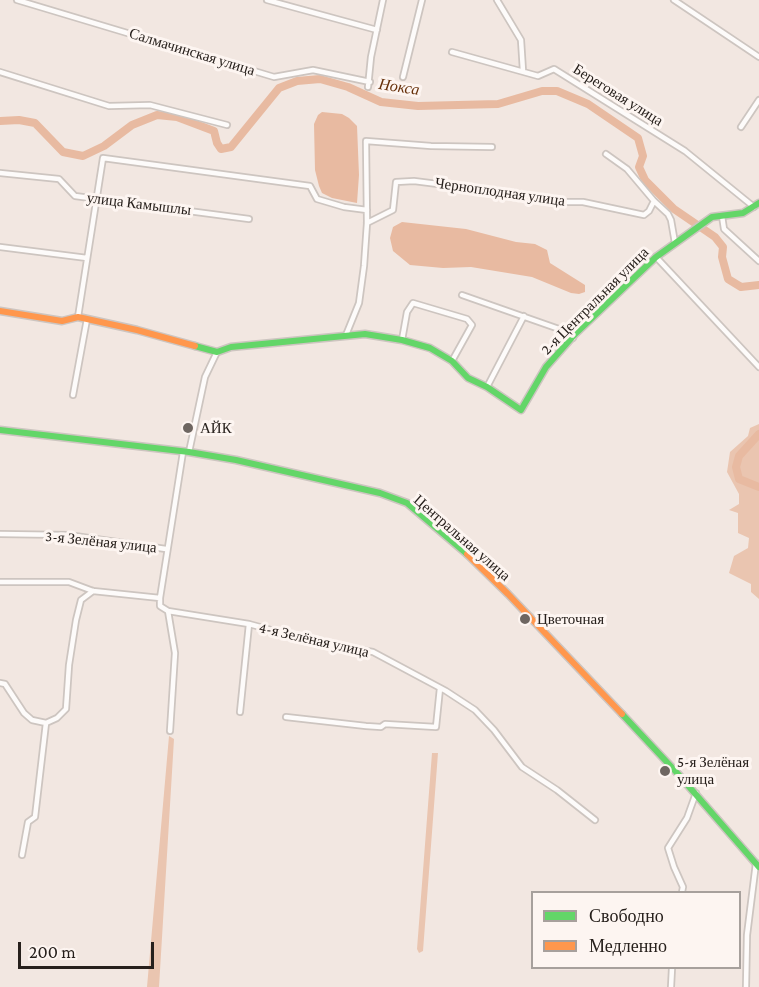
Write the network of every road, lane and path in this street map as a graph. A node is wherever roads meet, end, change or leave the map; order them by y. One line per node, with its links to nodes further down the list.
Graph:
1 (17, 0): 7 (street, Салмачинская улица)
2 (267, 0): 7 (street)
3 (382, 0): 7 (street)
4 (422, 0): 12 (street)
5 (497, 0): 10 (street)
6 (674, 0): 9 (street)
7 (377, 30)
8 (452, 52): 10 (street, Береговая улица)
9 (759, 57)
10 (523, 71): 21 (street, Береговая улица)
11 (0, 72): 14 (street)
12 (403, 77)
13 (759, 100): 15 (street)
14 (227, 125)
15 (741, 127)
16 (492, 147): 22 (street)
17 (606, 154): 20 (street)
18 (0, 173): 19 (street, улица Камышлы)
19 (97, 199): 22 (street); 24 (street, улица Камышлы); 29 (street)
20 (654, 201): 25 (street, Черноплодная улица); 26 (street)
21 (758, 204): 23 (street)
22 (367, 210): 25 (street)
23 (722, 216): 26 (street, 2-я Центральная улица); 30 (street)
24 (249, 219)
25 (367, 223): 36 (street)
26 (677, 241): 28 (street, 2-я Центральная улица)
27 (0, 247): 29 (street)
28 (656, 257): 37 (street, 2-я Центральная улица); 41 (street)
29 (87, 258): 34 (street)
30 (759, 261)
31 (462, 295): 33 (street)
32 (0, 311): 34 (street, 2-я Центральная улица)
33 (524, 316): 37 (street); 42 (street)
34 (78, 317): 35 (street, 2-я Центральная улица)
35 (87, 319): 39 (street, 2-я Центральная улица); 43 (street)
36 (346, 335): 38 (street, 2-я Центральная улица); 39 (street, 2-я Центральная улица)
37 (573, 338): 42 (street, 2-я Центральная улица)
38 (402, 340): 40 (street, 2-я Центральная улица); 40 (street)
39 (217, 352): 45 (street, 3-я Зелёная улица)
40 (452, 361): 42 (street, 2-я Центральная улица)
41 (759, 367)
42 (487, 387)
43 (73, 395)
44 (0, 430): 45 (street, Центральная улица)
45 (186, 452): 47 (street, 3-я Зелёная улица); 59 (street, Центральная улица)
46 (0, 534): 47 (street, 3-я Зелёная улица)
47 (166, 549): 50 (street, 3-я Зелёная улица)
48 (0, 582): 49 (street)
49 (93, 591): 50 (street); 57 (street)
50 (160, 598): 51 (street)
51 (168, 611): 52 (street, 4-я Зелёная улица); 58 (street)
52 (249, 624): 54 (street, 4-я Зелёная улица); 55 (street)
53 (0, 683): 57 (street)
54 (440, 688): 56 (street); 60 (street, 4-я Зелёная улица)
55 (240, 712)
56 (286, 717)
57 (46, 723): 61 (street)
58 (170, 731)
59 (696, 794): 62 (street, Центральная улица); 63 (street)
60 (596, 820)
61 (22, 855)
62 (758, 865): 66 (street)
63 (682, 891)
64 (672, 969): 65 (street)
65 (670, 987)
66 (746, 987)

